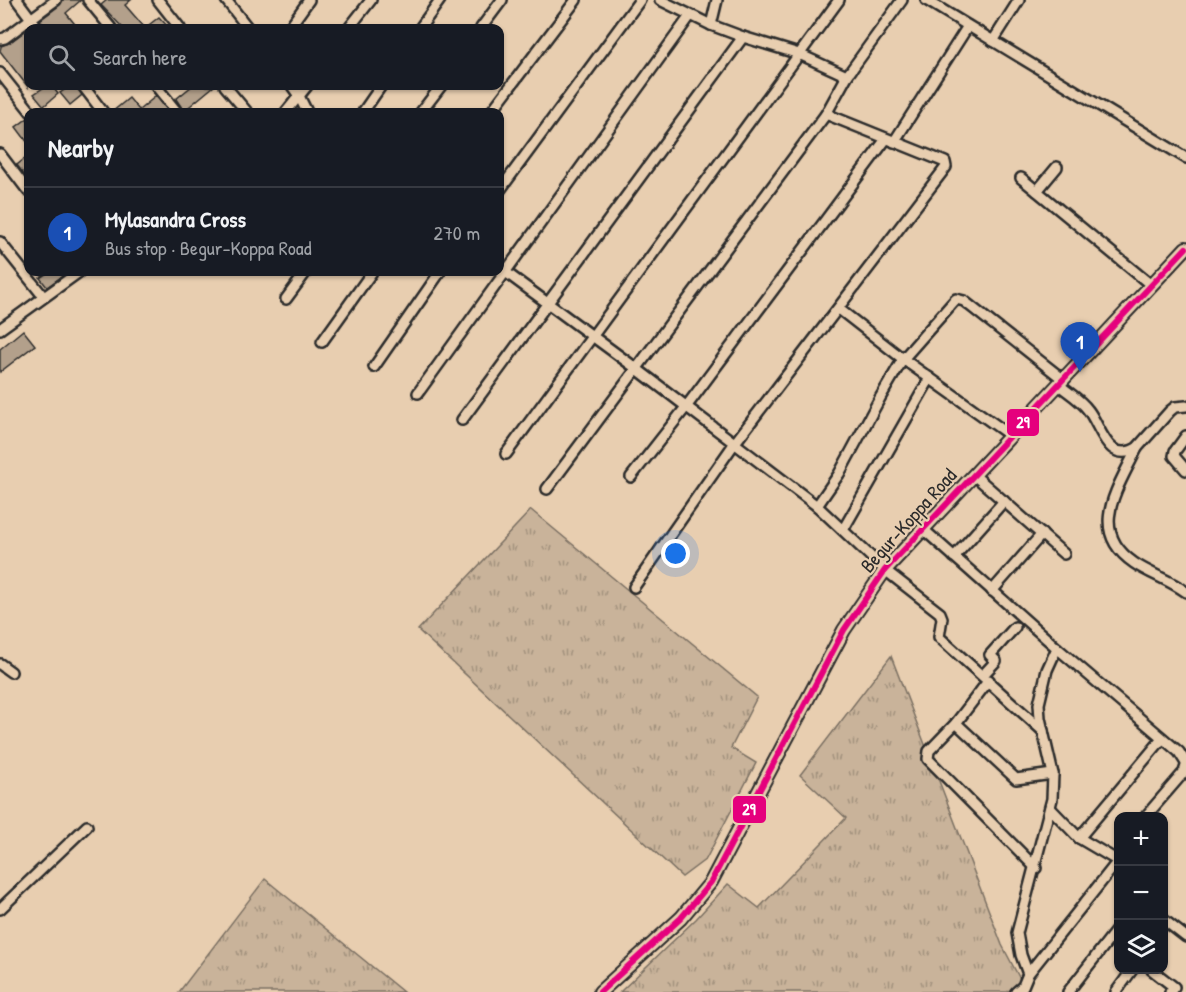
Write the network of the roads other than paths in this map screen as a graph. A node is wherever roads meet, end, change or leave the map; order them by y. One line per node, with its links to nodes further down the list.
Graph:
1 (17, 0): 19 (street)
2 (56, 0): 19 (street)
3 (88, 0): 23 (street)
4 (158, 0): 24 (street)
5 (309, 0): 26 (street)
6 (371, 0): 27 (street)
7 (440, 0): 28 (street)
8 (502, 0): 29 (street)
9 (576, 0): 54 (street)
10 (640, 0): 61 (street)
11 (660, 0): 18 (street)
12 (717, 0): 30 (street)
13 (839, 0): 35 (street)
14 (902, 0): 37 (street)
15 (926, 0): 31 (street)
16 (1019, 0): 34 (street)
17 (231, 2): 25 (street)
18 (690, 16): 30 (street); 66 (street)
19 (31, 19): 21 (street); 22 (street)
20 (24, 24): 33 (street)
21 (24, 24)
22 (35, 24)
23 (108, 24)
24 (177, 24)
25 (245, 24)
26 (292, 24)
27 (352, 24)
28 (423, 24)
29 (484, 24)
30 (711, 25): 32 (street)
31 (968, 26): 34 (street); 56 (street)
32 (743, 37): 35 (street); 78 (street)
33 (0, 39)
34 (993, 41): 58 (street)
35 (799, 54): 37 (street); 81 (street)
36 (0, 73): 46 (street)
37 (847, 76): 55 (street)
38 (85, 90): 47 (street)
39 (159, 90): 48 (street)
40 (228, 90): 49 (street)
41 (295, 90): 45 (street)
42 (304, 90): 45 (street)
43 (378, 90): 52 (street)
44 (438, 90): 53 (street)
45 (299, 96): 50 (street); 51 (street)
46 (28, 108)
47 (101, 108)
48 (174, 108)
49 (244, 108)
50 (289, 108)
51 (305, 108)
52 (366, 108)
53 (425, 108)
54 (494, 108)
55 (826, 114): 56 (street); 85 (street)
56 (890, 140): 79 (street); 90 (street)
57 (0, 154): 62 (street)
58 (1186, 158)
59 (1057, 167): 63 (street)
60 (1021, 177): 63 (street)
61 (504, 185)
62 (24, 186)
63 (1037, 191): 75 (street)
64 (0, 242): 68 (street)
65 (1186, 248): 75 (main road, Begur-Koppa Road)
66 (504, 269)
67 (504, 271): 78 (street)
68 (24, 272)
69 (27, 276): 76 (street)
70 (73, 276): 76 (street)
71 (303, 276): 77 (street)
72 (369, 276): 82 (street)
73 (437, 276): 84 (street)
74 (499, 276): 88 (street)
75 (1151, 285): 87 (main road, Begur-Koppa Road)
76 (43, 296): 80 (street)
77 (286, 299)
78 (549, 304): 81 (street); 91 (street)
79 (839, 309): 83 (street); 94 (street)
80 (0, 329)
81 (593, 336): 85 (street); 96 (street)
82 (322, 342)
83 (903, 359): 86 (street); 87 (street); 102 (street)
84 (374, 367)
85 (637, 369): 90 (street); 100 (street)
86 (930, 378): 92 (street); 104 (street)
87 (1061, 383): 92 (main road, Begur-Koppa Road); 95 (street)
88 (418, 393)
89 (1186, 406): 95 (street)
90 (686, 407): 94 (street); 99 (street)
91 (462, 420)
92 (1011, 436): 98 (main road, Begur-Koppa Road)
93 (1186, 436): 97 (street)
94 (734, 444): 102 (street); 109 (street)
95 (1137, 448): 111 (street)
96 (506, 454)
97 (1186, 470)
98 (974, 475): 101 (street); 103 (main road, Begur-Koppa Road)
99 (631, 477)
100 (547, 489)
101 (1004, 501): 105 (street); 107 (street)
102 (817, 506): 104 (street)
103 (923, 529): 107 (street); 108 (main road, Begur-Koppa Road)
104 (843, 530): 108 (street)
105 (1042, 534): 106 (street); 110 (street)
106 (1064, 554)
107 (954, 557): 110 (street)
108 (885, 570): 116 (street); 138 (main road, Begur-Koppa Road)
109 (634, 587)
110 (992, 591): 113 (street)
111 (1186, 592)
112 (1015, 627): 116 (street)
113 (1057, 648): 118 (street); 119 (street)
114 (0, 664): 115 (street)
115 (11, 672)
116 (986, 678): 117 (street); 118 (street)
117 (956, 723): 121 (street); 128 (street)
118 (1043, 731): 121 (street)
119 (1162, 739): 120 (street); 125 (street)
120 (1186, 764): 123 (street)
121 (1053, 774): 122 (street)
122 (1050, 808): 125 (street); 128 (street)
123 (1149, 812)
124 (87, 826): 129 (street)
125 (1079, 838): 126 (street)
126 (1114, 856)
127 (1114, 861): 135 (street)
128 (1036, 868): 135 (street)
129 (0, 909)
130 (1168, 923): 132 (street)
131 (1114, 934): 133 (street)
132 (1186, 937)
133 (1110, 939): 134 (street); 140 (street)
134 (1114, 942)
135 (1028, 974): 139 (street)
136 (1129, 974): 141 (street)
137 (1158, 974): 142 (street)
138 (600, 992)
139 (1016, 992)
140 (1068, 992)
141 (1116, 992)
142 (1170, 992)

